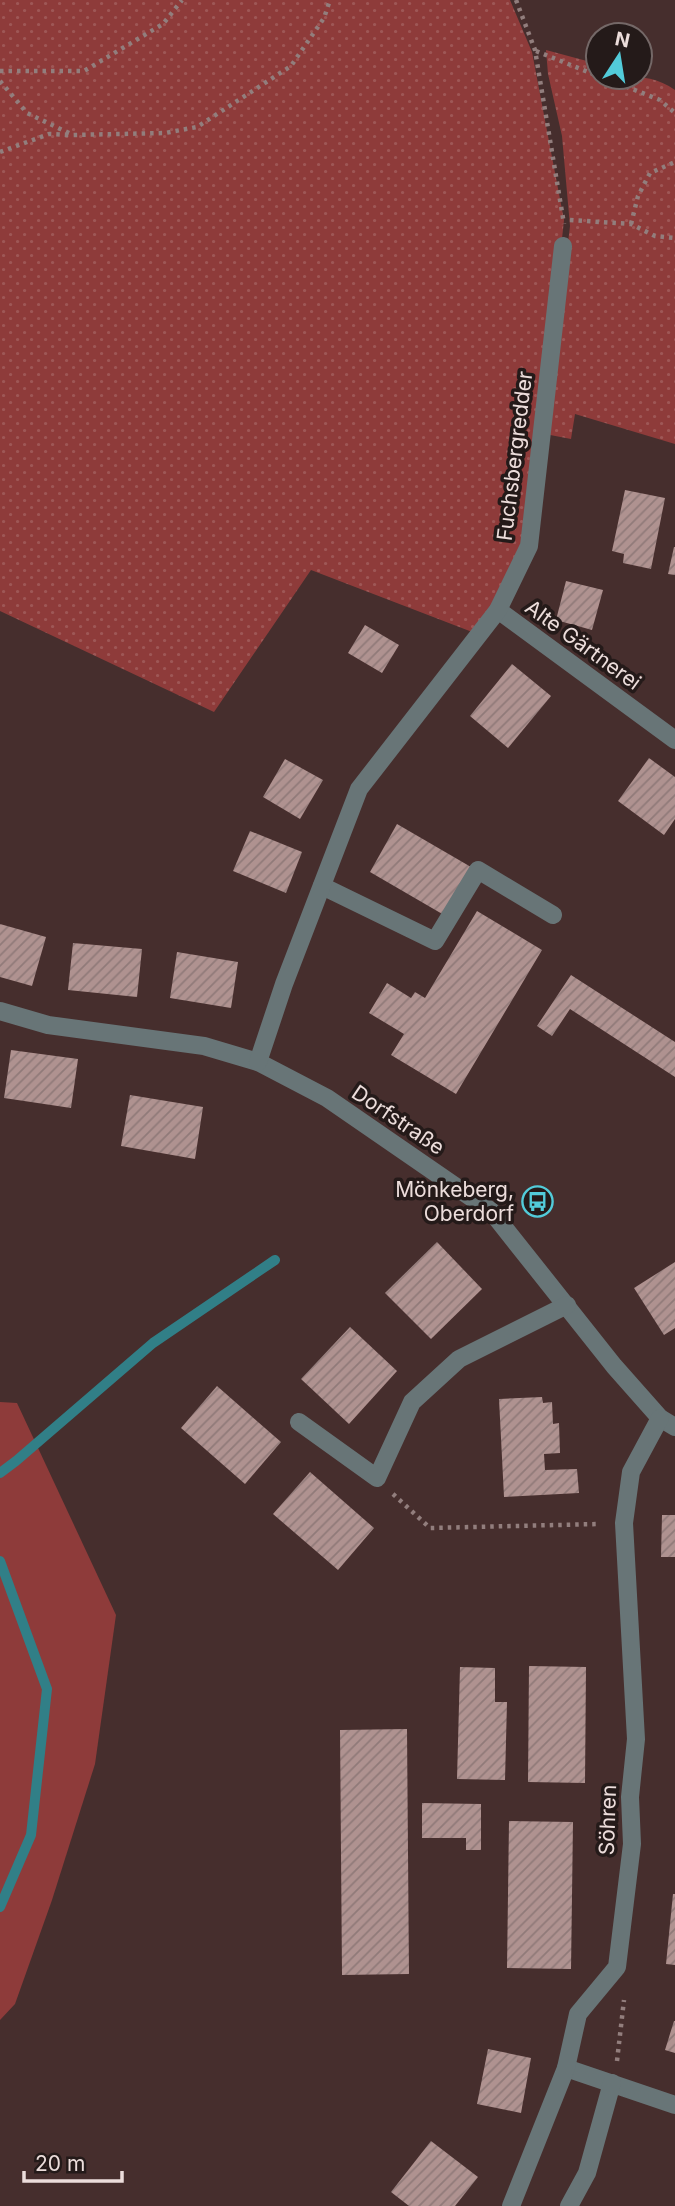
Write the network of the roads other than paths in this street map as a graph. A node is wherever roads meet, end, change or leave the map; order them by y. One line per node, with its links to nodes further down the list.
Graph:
1 (563, 246): 2 (street, Fuchsbergredder)
2 (498, 610): 3 (street, Alte Gärtnerei); 4 (street, Fuchsbergredder)
3 (675, 740)
4 (322, 886): 5 (street); 7 (street, Fuchsbergredder)
5 (553, 915)
6 (0, 1011): 7 (street, Dorfstraße)
7 (258, 1062): 8 (street, Dorfstraße)
8 (567, 1305): 9 (street); 10 (street, Dorfstraße)
9 (299, 1422)
10 (667, 1422): 11 (street, Söhren)
11 (566, 2068): 12 (street); 14 (street)
12 (612, 2082): 13 (street); 15 (street)
13 (675, 2105)
14 (511, 2206)
15 (569, 2206)

